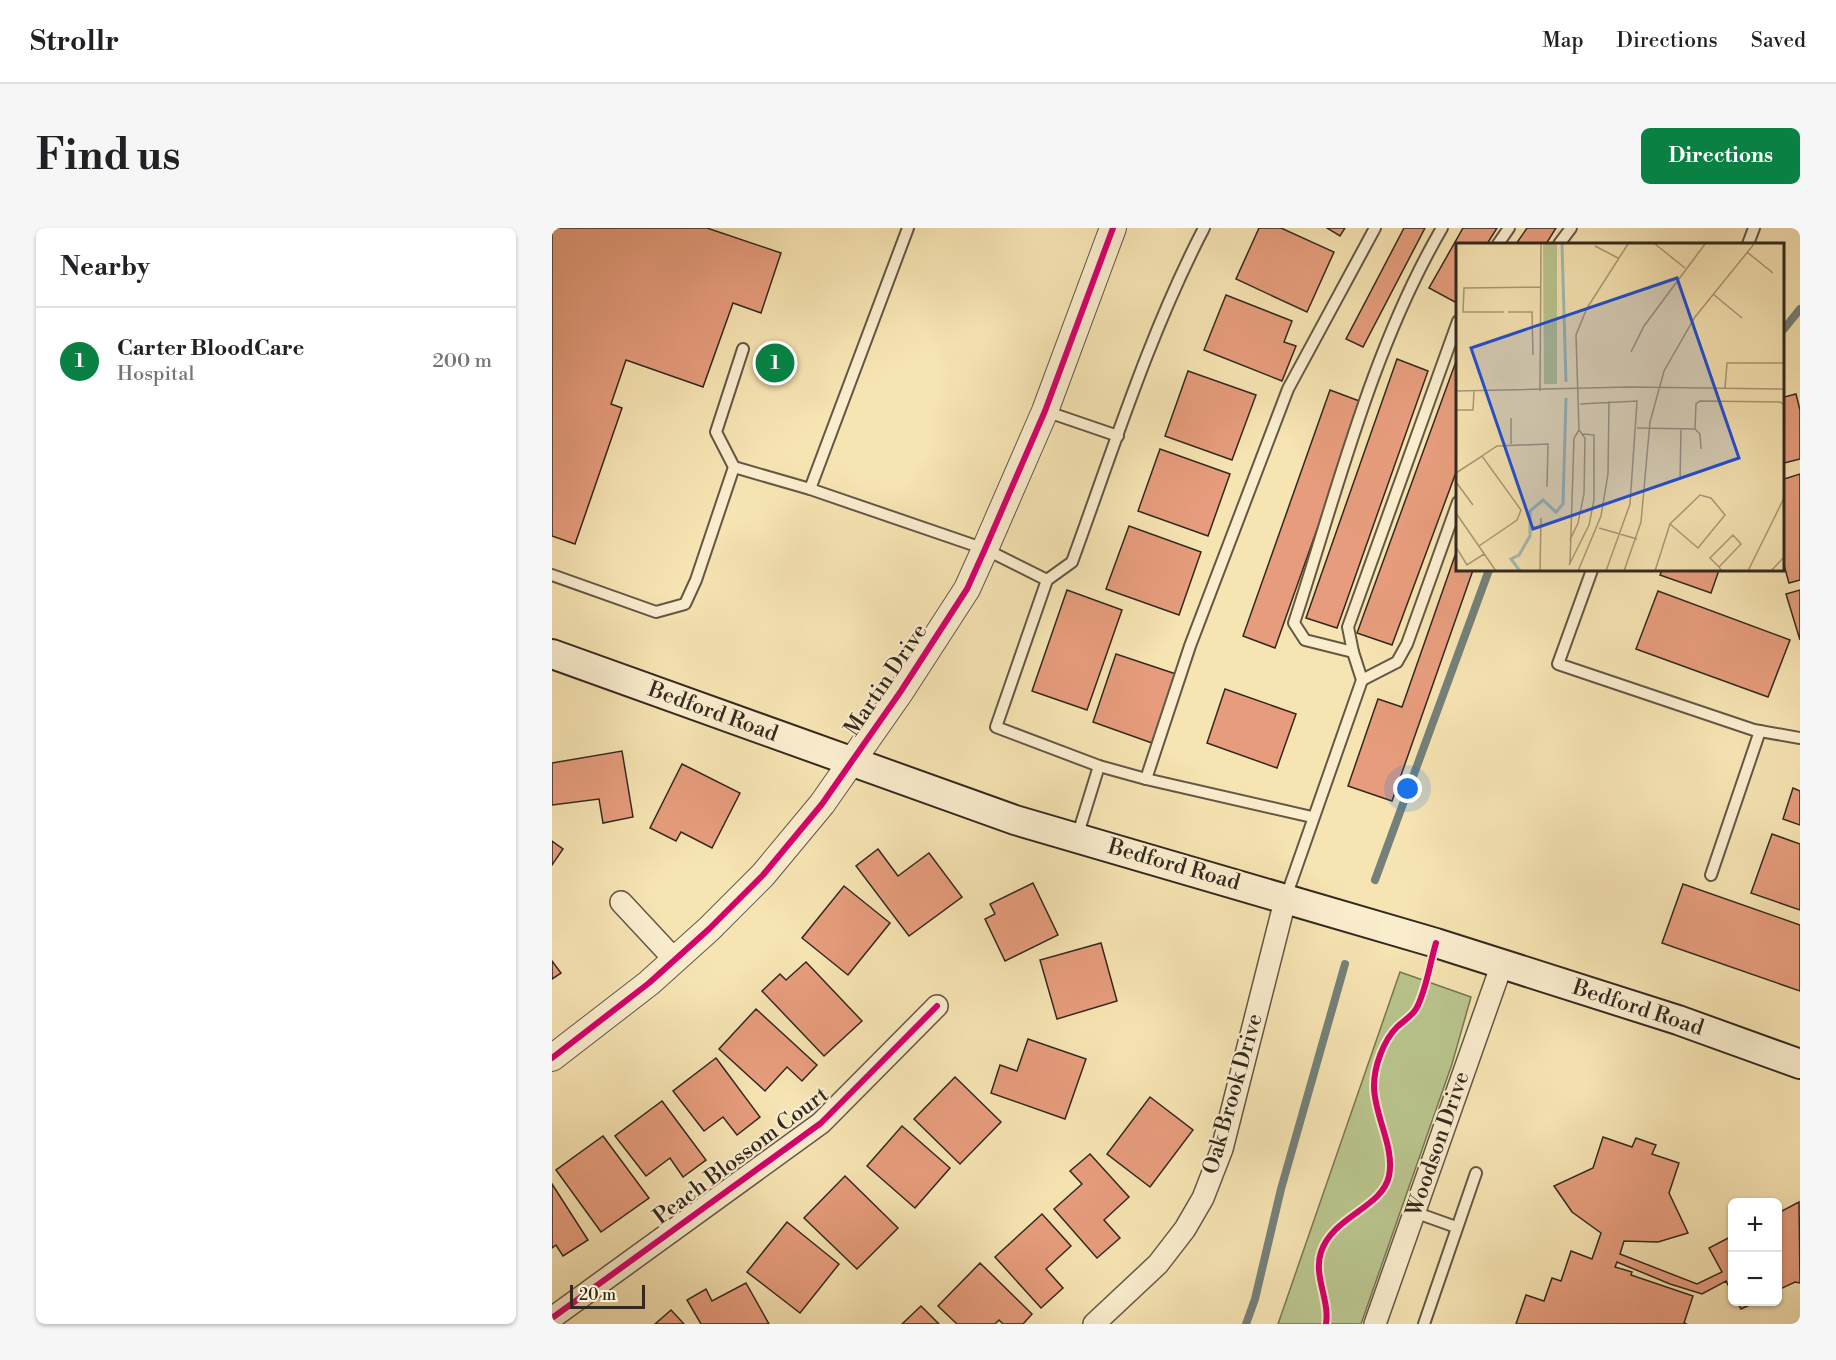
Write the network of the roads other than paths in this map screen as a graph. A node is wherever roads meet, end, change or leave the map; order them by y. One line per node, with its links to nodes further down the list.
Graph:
1 (908, 228): 17 (lane)
2 (1113, 228): 14 (street, Martin Drive)
3 (1204, 228): 15 (lane)
4 (1376, 228): 30 (lane)
5 (1442, 228): 23 (lane)
6 (1509, 228): 9 (lane)
7 (1571, 228): 10 (lane)
8 (1755, 228): 11 (lane)
9 (1499, 243)
10 (1560, 243)
11 (1749, 243)
12 (1456, 327): 23 (lane)
13 (743, 349): 16 (lane)
14 (1045, 411): 15 (lane); 19 (street, Martin Drive)
15 (1118, 436): 22 (lane)
16 (734, 467): 17 (lane); 21 (lane)
17 (810, 489): 19 (lane)
18 (1456, 508): 25 (lane)
19 (985, 549): 22 (lane); 28 (street, Martin Drive)
20 (1591, 572): 26 (lane)
21 (552, 575)
22 (1047, 580): 29 (lane)
23 (1353, 652): 25 (lane)
24 (552, 654): 28 (main road, Bedford Road)
25 (1362, 680): 31 (lane)
26 (1760, 731): 27 (lane); 33 (lane)
27 (1800, 738)
28 (853, 762): 32 (main road, Bedford Road); 36 (street, Martin Drive)
29 (1099, 766): 30 (lane); 32 (lane)
30 (1146, 779): 31 (lane)
31 (1312, 817): 34 (lane)
32 (1077, 838): 34 (main road, Bedford Road)
33 (1711, 875)
34 (1286, 897): 37 (main road, Bedford Road); 45 (street, Oak Brook Drive)
35 (621, 902): 36 (street)
36 (675, 960): 39 (street, Martin Drive)
37 (1502, 964): 40 (main road, Bedford Road); 42 (street, Woodson Drive)
38 (937, 1006): 44 (street, Peach Blossom Court)
39 (552, 1058)
40 (1800, 1064)
41 (1476, 1173): 43 (lane)
42 (1414, 1212): 43 (lane); 46 (street, Woodson Drive)
43 (1456, 1227): 47 (lane)
44 (552, 1318)
45 (1095, 1324)
46 (1375, 1324)
47 (1424, 1324)

